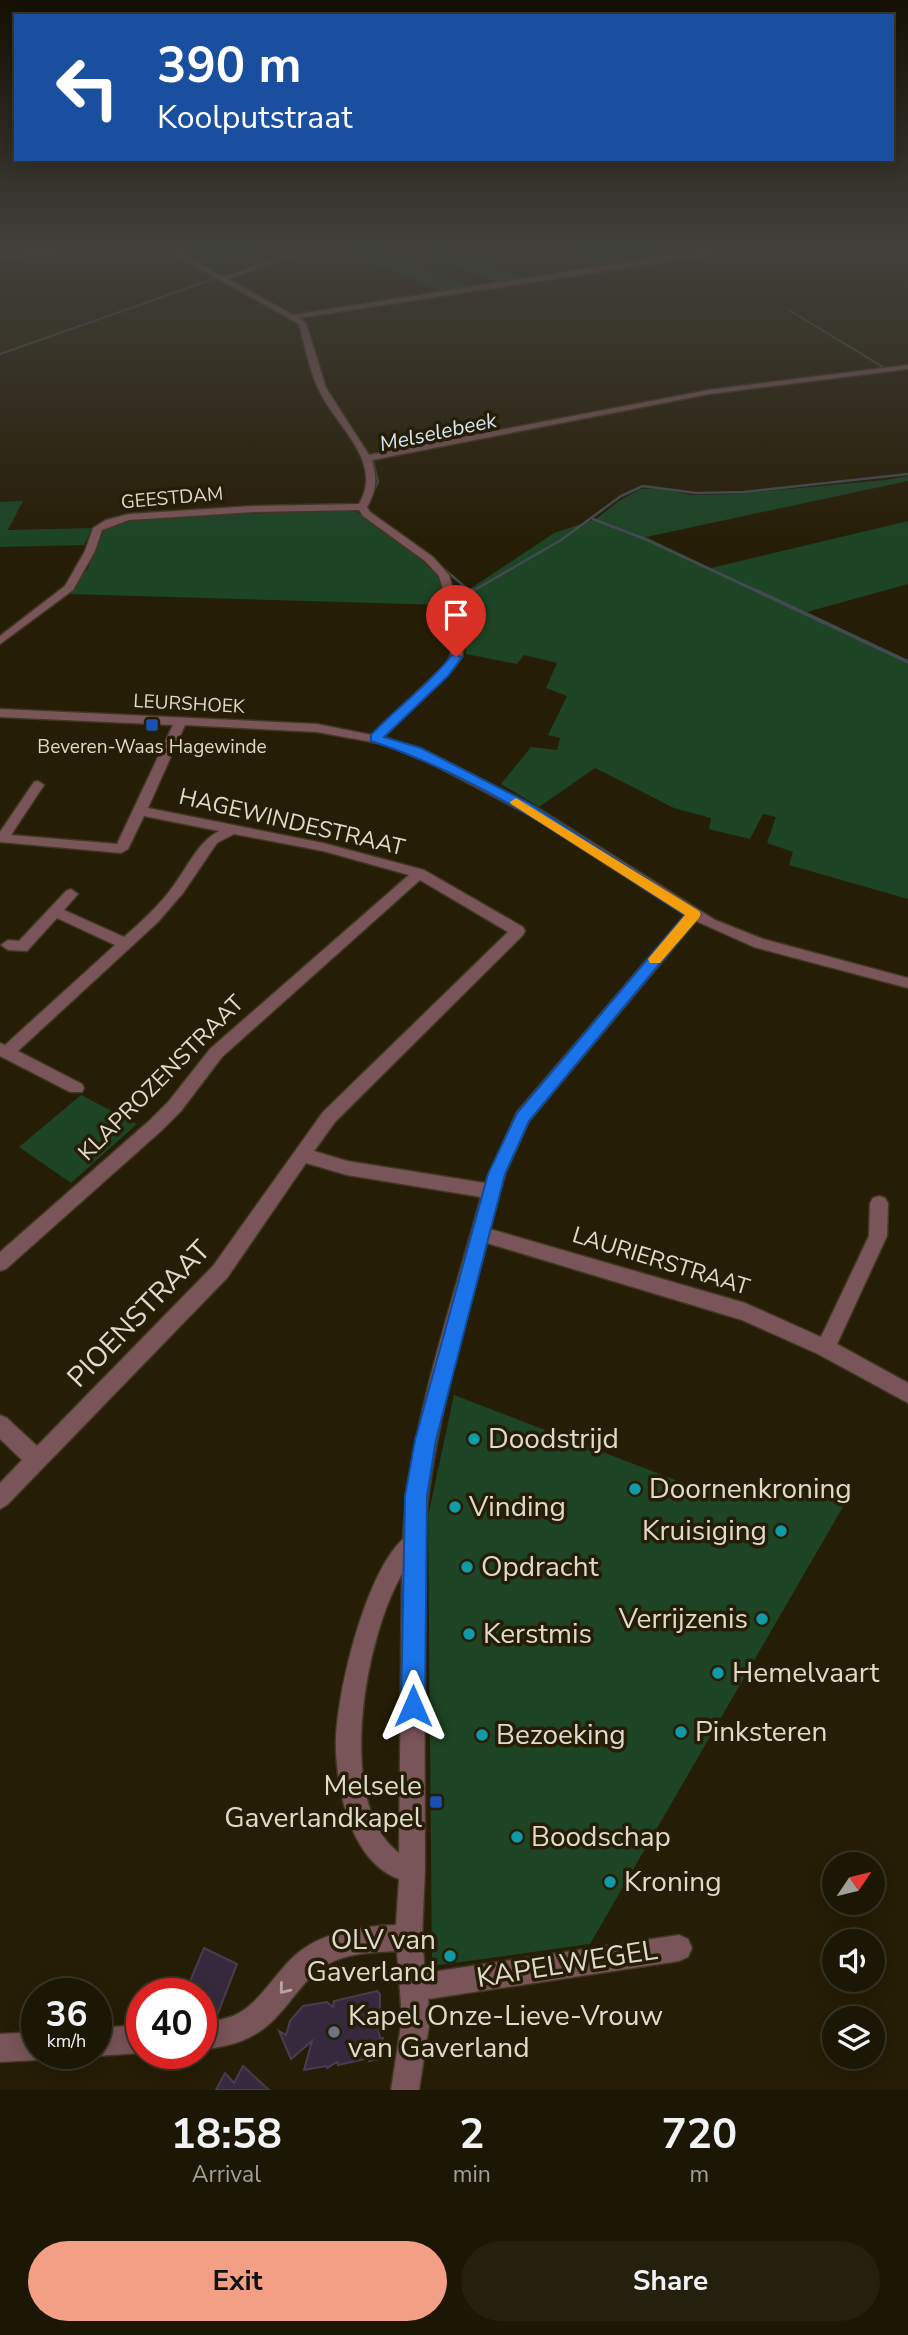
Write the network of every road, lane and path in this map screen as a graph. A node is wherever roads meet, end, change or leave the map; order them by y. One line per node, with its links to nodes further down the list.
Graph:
1 (309, 347): 3 (street)
2 (908, 367): 3 (street)
3 (367, 458): 4 (street)
4 (362, 507): 5 (street, GEESTDAM); 8 (street)
5 (0, 640)
6 (0, 713): 7 (street, LEURSHOEK)
7 (181, 721): 8 (street, LEURSHOEK); 10 (street, HAGEWINDESTRAAT)
8 (376, 738): 16 (street, LEURSHOEK)
9 (38, 785): 12 (street)
10 (140, 811): 11 (street, HAGEWINDESTRAAT); 12 (street)
11 (233, 829): 13 (street, HAGEWINDESTRAAT); 18 (street)
12 (1, 838)
13 (419, 873): 17 (street, HAGEWINDESTRAAT); 27 (street, KLAPROZENSTRAAT)
14 (71, 894): 15 (street)
15 (55, 911): 18 (street); 19 (street)
16 (694, 914): 20 (street, LEURSHOEK); 24 (street)
17 (518, 930): 23 (street, PIOENSTRAAT)
18 (126, 944): 21 (street)
19 (8, 945)
20 (908, 983)
21 (4, 1050): 22 (street)
22 (76, 1088)
23 (303, 1155): 24 (street); 31 (street, PIOENSTRAAT)
24 (490, 1191): 26 (street)
25 (879, 1203): 28 (street)
26 (479, 1233): 28 (street, LAURIERSTRAAT); 33 (street)
27 (0, 1262)
28 (825, 1348): 29 (street, LAURIERSTRAAT)
29 (908, 1394)
30 (0, 1425): 31 (street)
31 (37, 1460): 32 (street, PIOENSTRAAT)
32 (0, 1498)
33 (414, 1544): 34 (street); 34 (street)
34 (412, 1868): 35 (street)
35 (409, 1938): 37 (street); 38 (street, one-way to 38)
36 (678, 1948): 37 (street, KAPELWEGEL)
37 (414, 1988): 41 (street)
38 (217, 2035)
39 (21, 2047): 40 (street)
40 (0, 2048)
41 (405, 2090)

